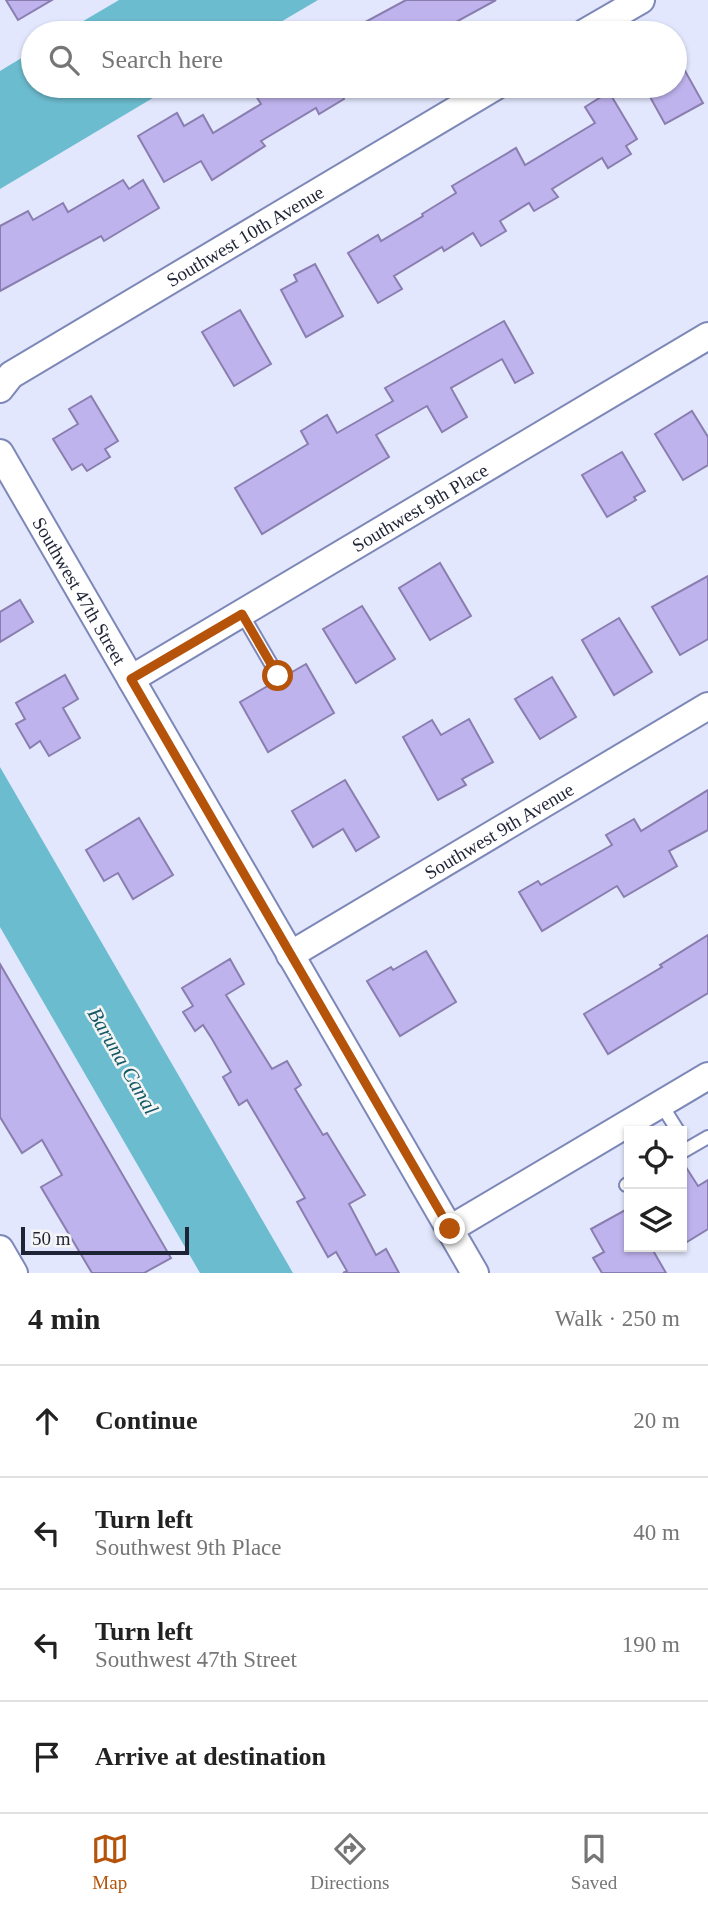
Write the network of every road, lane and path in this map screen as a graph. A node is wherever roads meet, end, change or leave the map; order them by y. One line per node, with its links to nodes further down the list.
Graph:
1 (641, 0): 2 (street)
2 (605, 21)
3 (476, 98): 5 (street, Southwest 10th Avenue)
4 (708, 336): 7 (street, Southwest 9th Place)
5 (0, 389)
6 (0, 453): 9 (street, Southwest 47th Street)
7 (242, 614): 8 (lane); 9 (street, Southwest 9th Place)
8 (278, 676)
9 (131, 679): 11 (street, Southwest 47th Street)
10 (708, 706): 11 (street, Southwest 9th Avenue)
11 (290, 955): 17 (street, Southwest 47th Street)
12 (708, 1076): 13 (street)
13 (662, 1104): 14 (lane); 17 (street)
14 (675, 1126)
15 (708, 1137): 16 (lane)
16 (687, 1149)
17 (450, 1229): 20 (street, Southwest 47th Street)
18 (0, 1249): 19 (street)
19 (14, 1273)
20 (475, 1273)

